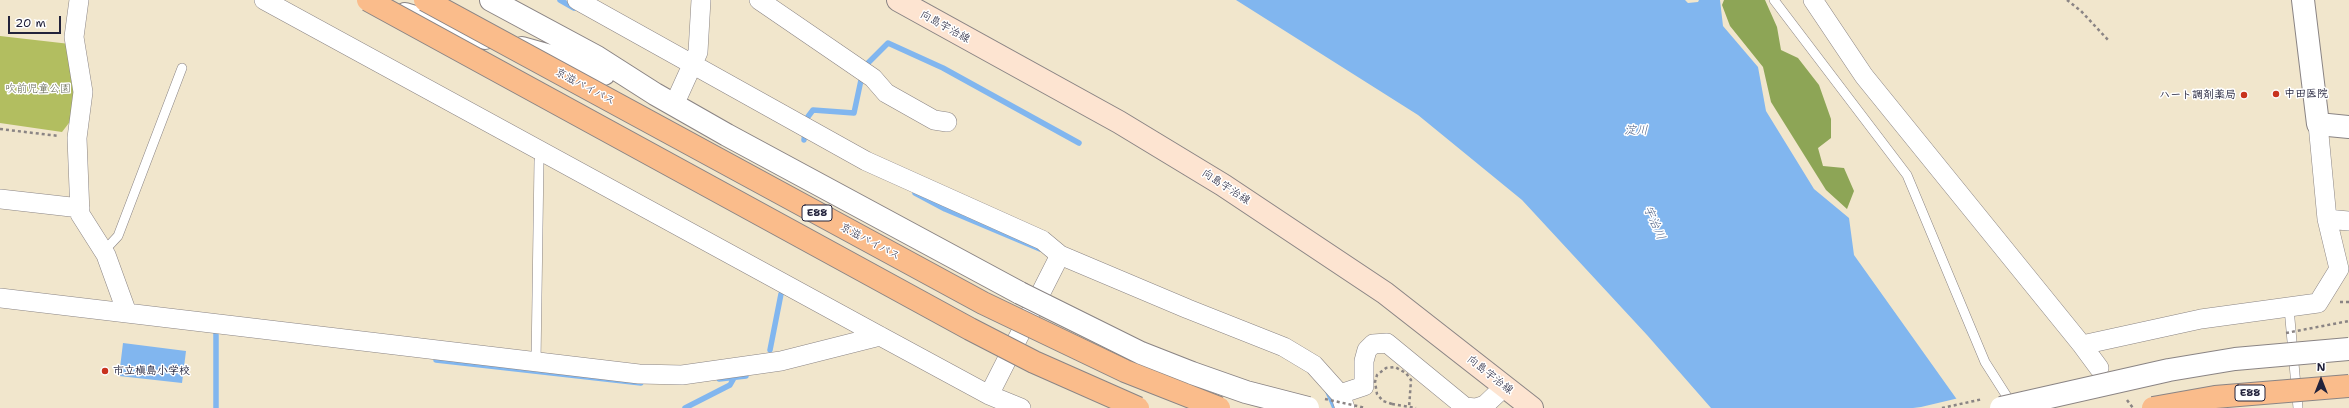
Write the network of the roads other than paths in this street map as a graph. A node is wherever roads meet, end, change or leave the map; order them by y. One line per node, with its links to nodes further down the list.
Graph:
1 (79, 0): 23 (street)
2 (264, 0): 21 (street)
3 (359, 0): 16 (street)
4 (368, 0): 41 (highway, E88, bridge)
5 (424, 0): 42 (highway, 京滋バイパス / E88, bridge)
6 (491, 0): 16 (street)
7 (577, 0): 14 (street)
8 (701, 0): 14 (street)
9 (759, 0): 18 (street)
10 (898, 0): 37 (main road, 向島宇治線)
11 (1774, 0): 47 (lane)
12 (1813, 0): 32 (street)
13 (2303, 0): 19 (street)
14 (693, 65): 17 (street); 27 (street)
15 (182, 68): 26 (lane)
16 (655, 94): 17 (street)
17 (674, 105): 43 (street, bridge)
18 (947, 122)
19 (2318, 124): 20 (street); 24 (street)
20 (2349, 127)
21 (542, 152): 31 (street); 34 (lane)
22 (0, 199): 23 (street)
23 (80, 208): 26 (street)
24 (2327, 219): 25 (street); 29 (street)
25 (2349, 221)
26 (104, 251): 30 (street)
27 (1060, 255): 38 (street); 39 (street)
28 (0, 298): 30 (street)
29 (2289, 308): 32 (street); 49 (lane)
30 (127, 313): 34 (street)
31 (880, 336): 34 (street); 38 (street)
32 (2082, 345): 35 (street)
33 (2349, 349): 46 (street, bridge)
34 (536, 362)
35 (2099, 368)
36 (2349, 386): 48 (highway, E88, bridge)
37 (1504, 387): 44 (street); 45 (main road, 向島宇治線)
38 (989, 395): 40 (street)
39 (1343, 401): 44 (street)
40 (1021, 408)
41 (1138, 408)
42 (1219, 408)
43 (1308, 408)
44 (1475, 408)
45 (1532, 408)
46 (2001, 408)
47 (2015, 408)
48 (2152, 408)
49 (2298, 408)

